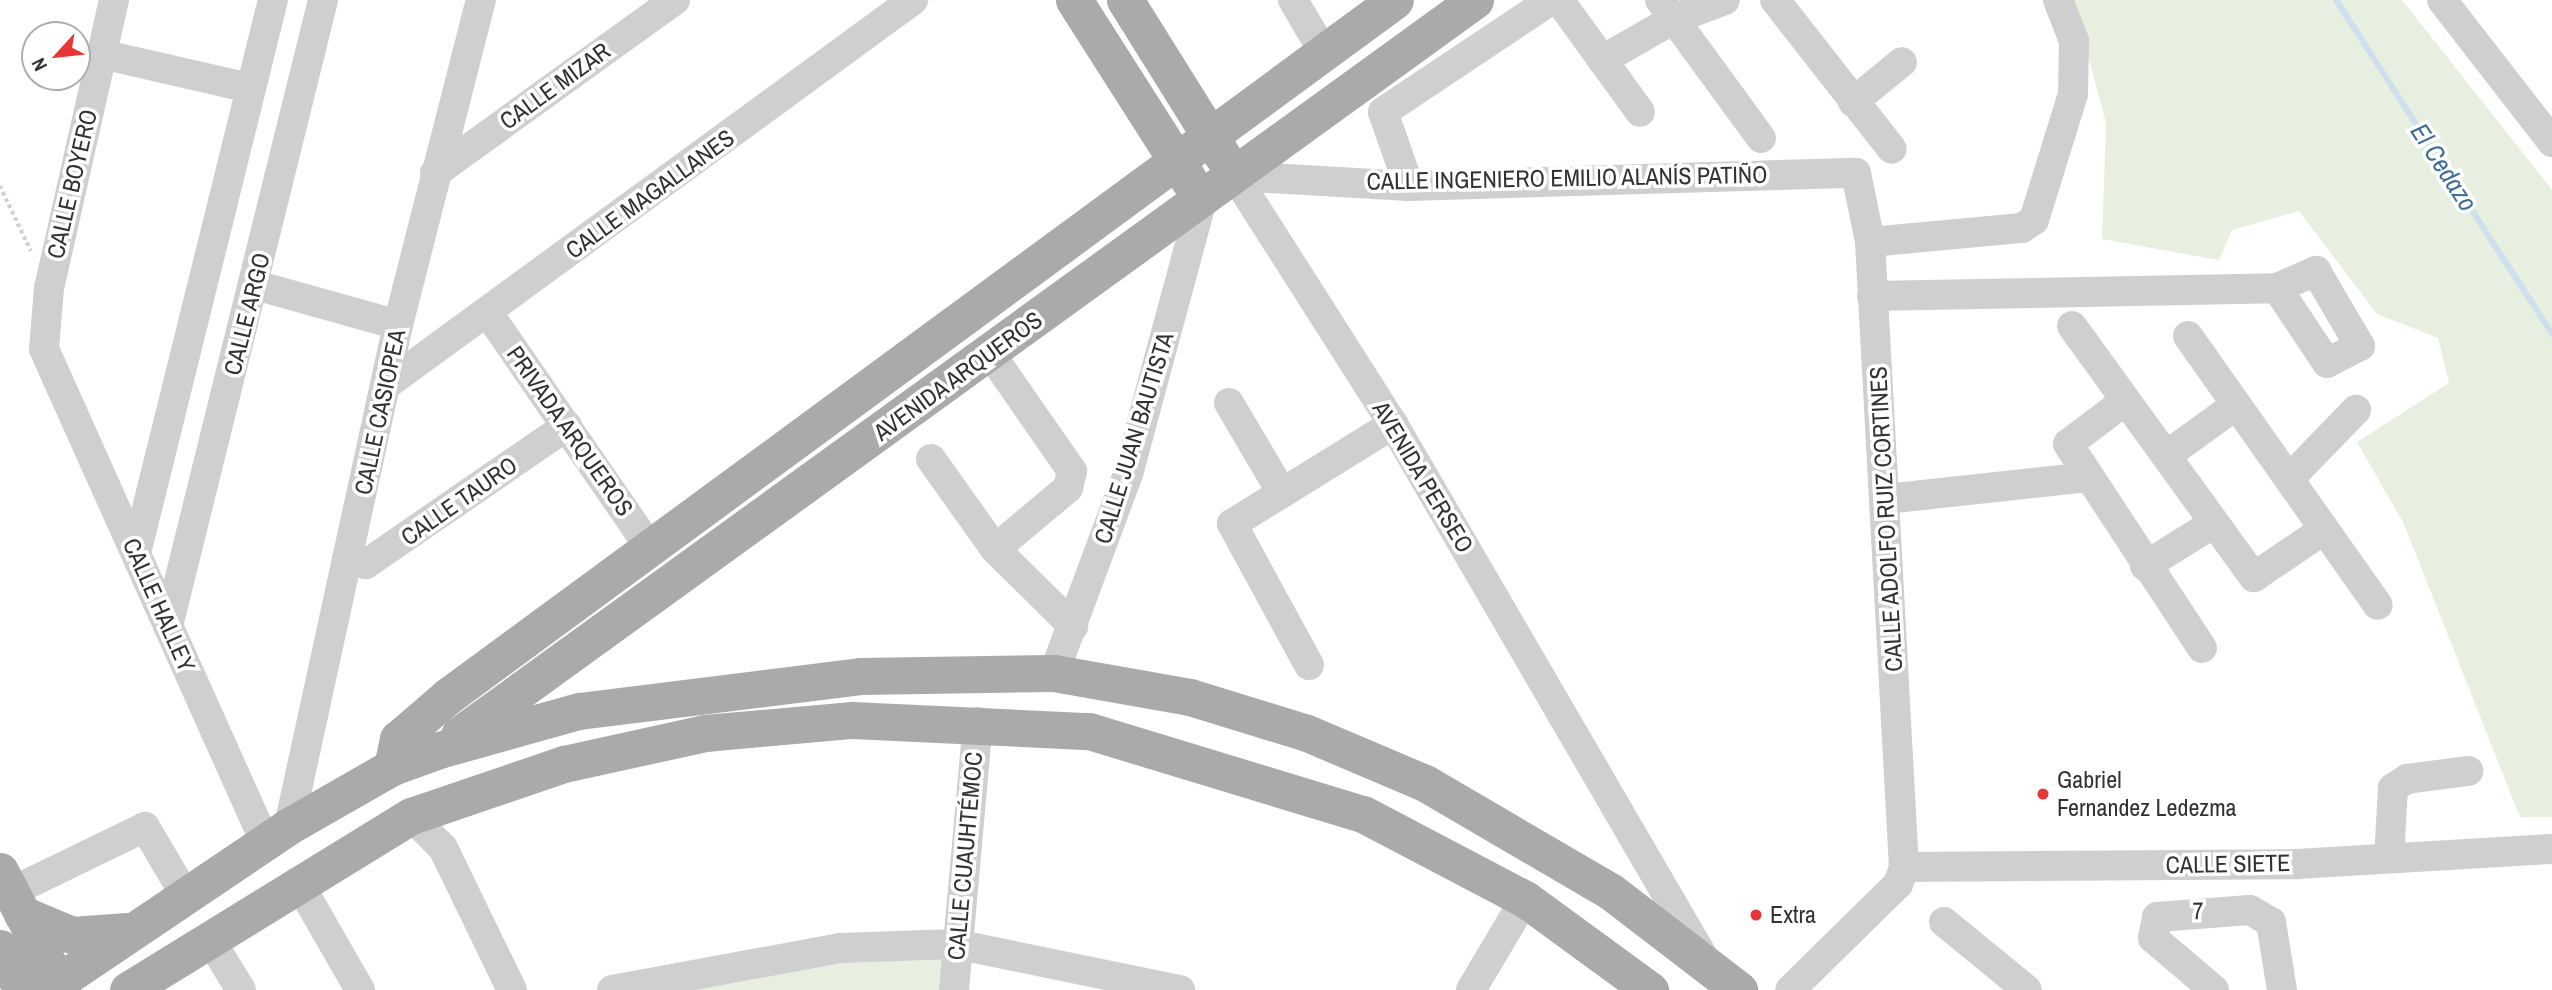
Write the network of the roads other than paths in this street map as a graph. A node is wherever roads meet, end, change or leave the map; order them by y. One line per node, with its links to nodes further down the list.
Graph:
1 (114, 0): 20 (street, CALLE BOYERO)
2 (273, 0): 23 (street, CALLE ARGO)
3 (323, 0): 37 (street, CALLE ARGO)
4 (481, 0): 31 (street, CALLE CASIOPEA)
5 (675, 0): 31 (street, CALLE MIZAR)
6 (1074, 0): 30 (main road)
7 (1125, 0): 26 (main road, AVENIDA PERSEO)
8 (1293, 0): 19 (street)
9 (1395, 0): 19 (main road, AVENIDA ARQUEROS)
10 (1475, 0): 33 (main road, AVENIDA ARQUEROS)
11 (1551, 0): 34 (street)
12 (1559, 0): 21 (street)
13 (1725, 0): 18 (street)
14 (1778, 0): 24 (street)
15 (2058, 0): 36 (street)
16 (2442, 0): 28 (street)
17 (898, 4): 40 (street, CALLE MAGALLANES)
18 (1667, 9): 21 (street); 27 (street)
19 (1323, 51): 26 (main road, AVENIDA ARQUEROS)
20 (101, 54): 23 (street); 45 (street, CALLE BOYERO)
21 (1602, 60): 25 (street)
22 (1902, 62): 24 (street)
23 (249, 88): 63 (street, CALLE ARGO)
24 (1853, 102): 29 (street)
25 (1640, 112)
26 (1211, 138): 30 (main road, AVENIDA ARQUEROS); 33 (main road, AVENIDA PERSEO)
27 (1761, 138)
28 (2552, 142)
29 (1892, 149)
30 (1177, 161): 35 (main road); 61 (main road, AVENIDA ARQUEROS)
31 (435, 173): 41 (street, CALLE CASIOPEA)
32 (1856, 173): 34 (street, CALLE INGENIERO EMILIO ALANÍS PATIÑO); 36 (street, CALLE ADOLFO RUIZ CORTINES)
33 (1235, 176): 34 (street, CALLE INGENIERO EMILIO ALANÍS PATIÑO); 35 (main road, AVENIDA ARQUEROS); 51 (street, AVENIDA PERSEO)
34 (1409, 186)
35 (1202, 200): 44 (main road, AVENIDA ARQUEROS); 68 (street, CALLE JUAN BAUTISTA)
36 (1870, 242): 39 (street, CALLE ADOLFO RUIZ CORTINES)
37 (255, 285): 41 (street); 67 (street, CALLE ARGO)
38 (2277, 288): 39 (street)
39 (1872, 296): 58 (street, CALLE ADOLFO RUIZ CORTINES)
40 (488, 313): 46 (street, CALLE MAGALLANES); 52 (street, PRIVADA ARQUEROS)
41 (398, 326): 46 (street, CALLE CASIOPEA)
42 (2072, 326): 47 (street)
43 (2188, 336): 49 (street)
44 (990, 353): 62 (street); 73 (main road, AVENIDA ARQUEROS)
45 (51, 368): 63 (street, CALLE HALLEY)
46 (386, 384): 64 (street, CALLE CASIOPEA)
47 (2125, 401): 53 (street); 55 (street)
48 (1229, 403): 57 (street)
49 (2232, 408): 53 (street); 56 (street)
50 (2356, 410): 56 (street)
51 (1393, 424): 57 (street); 92 (street, AVENIDA PERSEO)
52 (567, 426): 61 (street, PRIVADA ARQUEROS); 64 (street, CALLE TAURO)
53 (2167, 455): 59 (street)
54 (931, 459): 62 (street)
55 (2088, 477): 58 (street); 65 (street)
56 (2290, 478): 60 (street)
57 (1282, 493): 70 (street)
58 (1886, 499): 82 (street, CALLE ADOLFO RUIZ CORTINES)
59 (2214, 523): 60 (street); 65 (street)
60 (2322, 531): 66 (street)
61 (651, 549): 74 (main road, AVENIDA ARQUEROS)
62 (995, 549): 68 (street)
63 (136, 553): 67 (street, CALLE HALLEY)
64 (347, 558): 78 (street, CALLE CASIOPEA)
65 (2145, 566): 69 (street)
66 (2378, 605)
67 (168, 626): 78 (street, CALLE HALLEY)
68 (1073, 626): 71 (street, CALLE JUAN BAUTISTA)
69 (2202, 648)
70 (1309, 665)
71 (1054, 673): 73 (main road); 92 (main road)
72 (978, 722): 76 (main road); 86 (main road); 90 (street, CALLE CUAUHTÉMOC)
73 (439, 750): 74 (main road); 76 (main road)
74 (392, 767): 77 (main road); 78 (main road)
75 (2468, 771): 81 (street)
76 (456, 800): 77 (main road); 79 (street)
77 (411, 816): 79 (street); 83 (main road)
78 (277, 834): 85 (main road)
79 (443, 848): 99 (street)
80 (2552, 849): 81 (street, CALLE SIETE)
81 (2389, 858): 82 (street, CALLE SIETE)
82 (1904, 867): 106 (street)
83 (298, 882): 89 (main road); 98 (street)
84 (11, 893): 85 (street); 88 (main road); 95 (main road)
85 (185, 895): 88 (main road)
86 (1525, 899): 103 (street); 104 (main road)
87 (1944, 922): 93 (street)
88 (135, 929): 95 (main road)
89 (209, 938): 94 (main road); 97 (street)
90 (955, 944): 100 (street); 101 (street, CALLE CUAUHTÉMOC); 102 (street)
91 (0, 948): 96 (main road)
92 (1707, 963): 105 (main road)
93 (2012, 985)
94 (137, 986)
95 (55, 987)
96 (22, 990)
97 (241, 990)
98 (360, 990)
99 (512, 990)
100 (612, 990)
101 (954, 990)
102 (1180, 990)
103 (1471, 990)
104 (1650, 990)
105 (1740, 990)
106 (1790, 990)
107 (2214, 990): 108 (street, 7)
108 (2282, 990)

